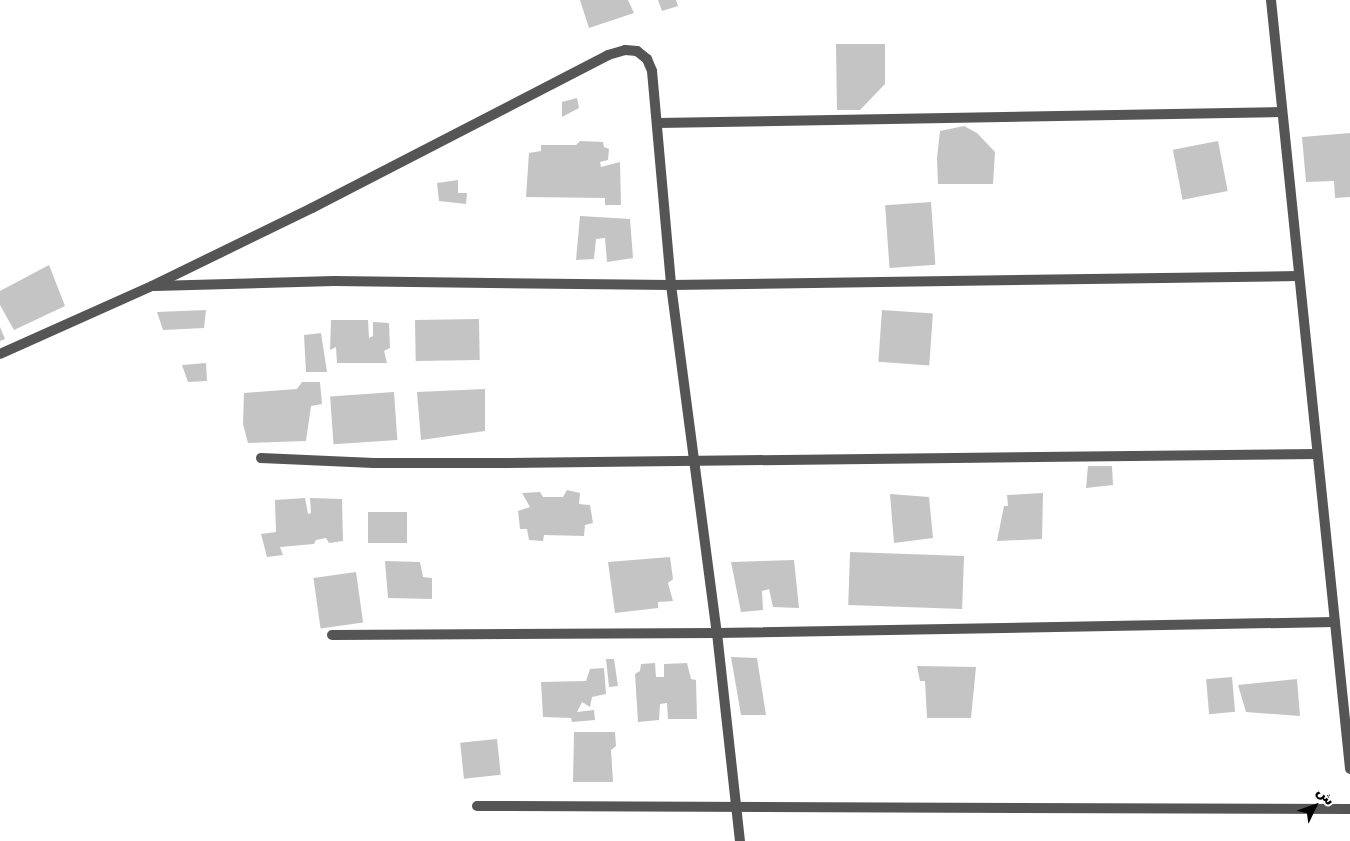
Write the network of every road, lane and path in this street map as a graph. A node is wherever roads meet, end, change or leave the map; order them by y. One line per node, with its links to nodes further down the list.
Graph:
1 (1271, 0): 2 (street)
2 (1282, 112): 3 (street); 4 (street)
3 (658, 123): 5 (street); 6 (street)
4 (1299, 276): 5 (street); 8 (street)
5 (671, 285): 6 (street); 10 (street)
6 (152, 286): 7 (street)
7 (0, 354)
8 (1317, 454): 10 (street); 11 (street)
9 (261, 458): 10 (street)
10 (693, 460): 12 (street)
11 (1335, 622): 12 (street); 14 (street)
12 (717, 633): 13 (street); 16 (street)
13 (332, 635)
14 (1350, 770)
15 (477, 806): 16 (street)
16 (736, 808): 17 (street); 18 (street)
17 (1350, 809)
18 (740, 841)

